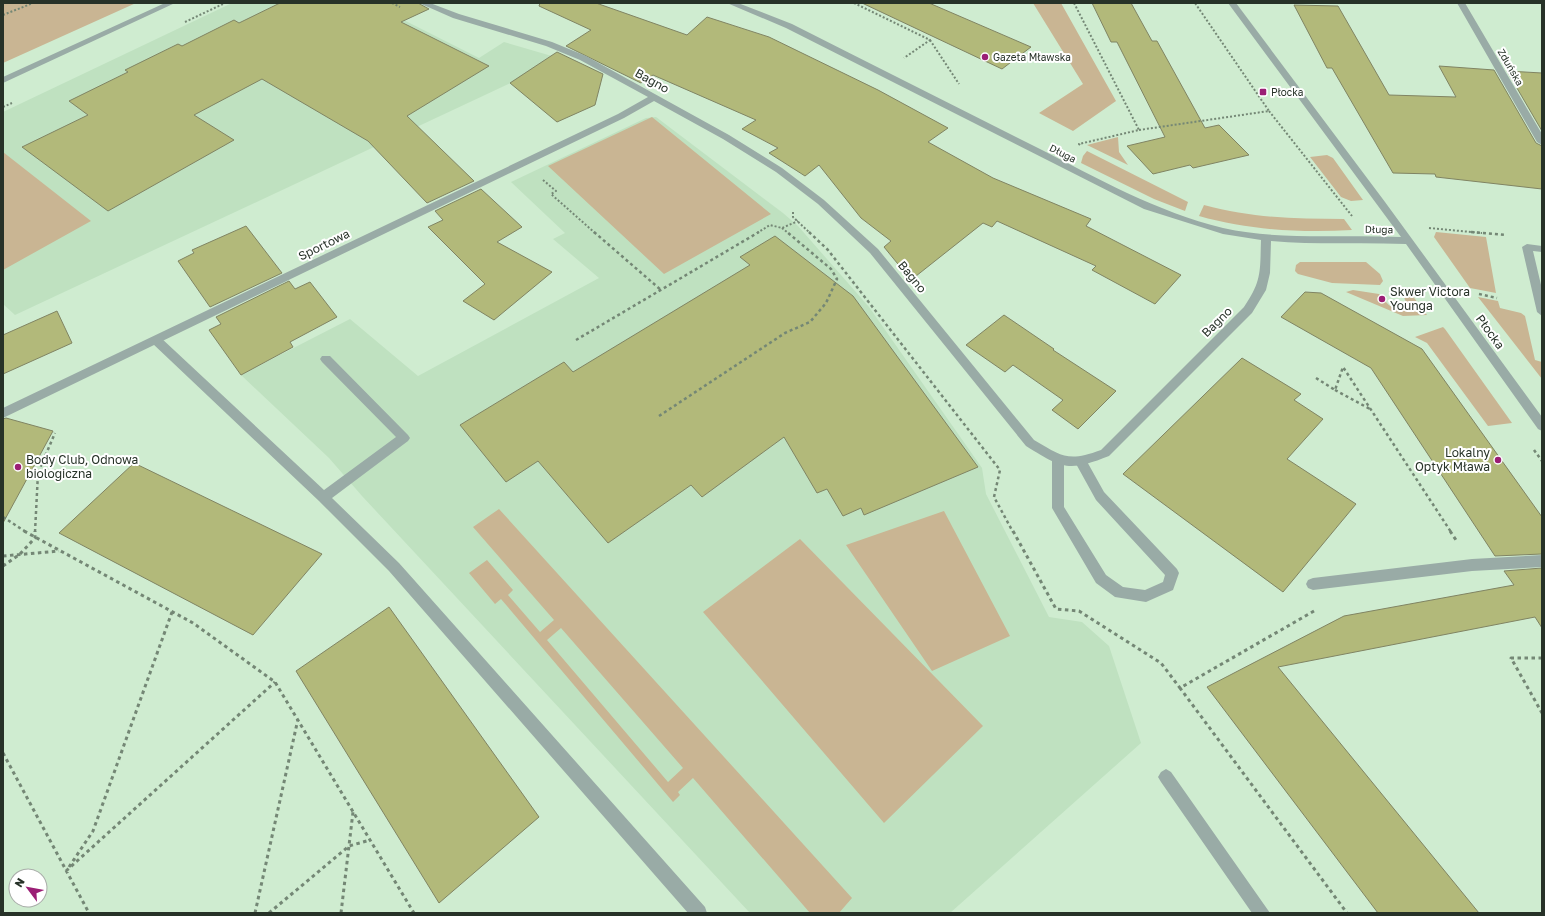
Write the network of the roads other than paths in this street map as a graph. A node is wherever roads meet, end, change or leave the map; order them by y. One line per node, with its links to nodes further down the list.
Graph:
1 (171, 3): 6 (street)
2 (423, 3): 7 (street, Bagno)
3 (731, 3): 9 (street, Długa)
4 (1232, 3): 10 (street, Płocka)
5 (1461, 3): 8 (street, Zduńska)
6 (3, 80)
7 (655, 97): 13 (street, Sportowa); 17 (street, Bagno)
8 (1542, 142)
9 (1266, 236): 10 (street, Długa); 18 (street, Bagno)
10 (1407, 241): 16 (street, Płocka)
11 (1542, 248): 12 (street)
12 (1542, 312)
13 (156, 340): 15 (street, Sportowa); 19 (street)
14 (326, 359): 19 (street)
15 (3, 413)
16 (1542, 426)
17 (1058, 460): 18 (street, Bagno); 18 (street)
18 (1081, 462)
19 (323, 497): 23 (street)
20 (1542, 562): 21 (street)
21 (1313, 584)
22 (1166, 777): 24 (street)
23 (699, 913)
24 (1262, 913)

